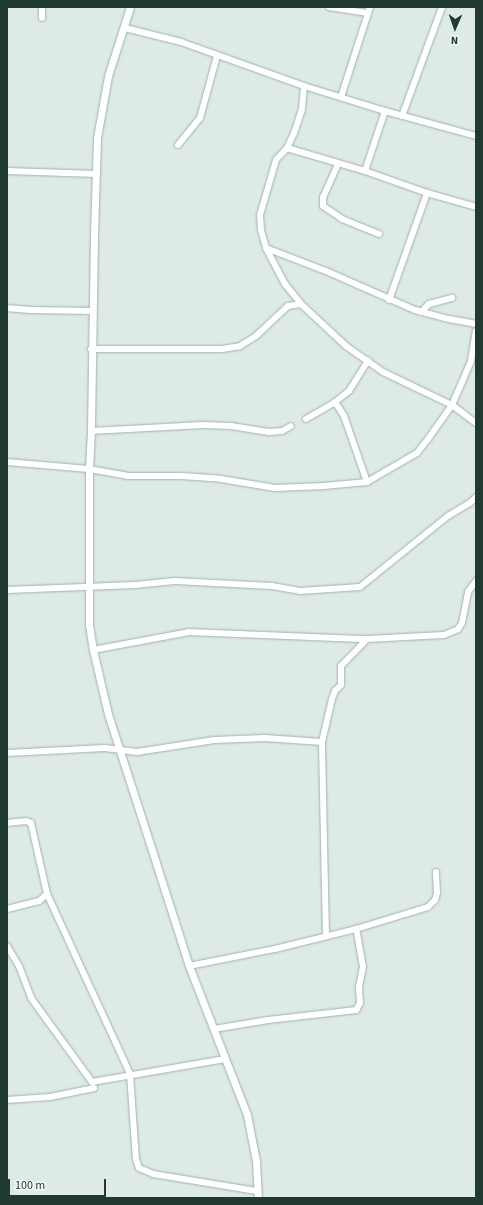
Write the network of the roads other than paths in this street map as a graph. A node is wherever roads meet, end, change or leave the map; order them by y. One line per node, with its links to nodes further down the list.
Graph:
1 (42, 7): 6 (street)
2 (130, 7): 7 (street)
3 (329, 7): 5 (street)
4 (442, 7): 12 (street)
5 (369, 10): 10 (street)
6 (42, 18)
7 (125, 28): 8 (street); 19 (street)
8 (217, 56): 9 (street); 14 (street)
9 (304, 86): 10 (street); 15 (street)
10 (341, 97): 11 (street)
11 (385, 111): 12 (street); 18 (street)
12 (402, 116): 13 (street)
13 (476, 136)
14 (178, 145)
15 (287, 148): 16 (street); 23 (street)
16 (338, 164): 18 (street); 22 (street)
17 (7, 171): 19 (street)
18 (365, 172): 20 (street)
19 (96, 174): 28 (street)
20 (427, 193): 21 (street); 25 (street)
21 (476, 207)
22 (380, 234)
23 (266, 248): 25 (street); 26 (street)
24 (452, 298): 29 (street)
25 (389, 300): 29 (street)
26 (301, 304): 32 (street); 33 (street)
27 (7, 308): 28 (street)
28 (93, 311): 32 (street)
29 (421, 312): 30 (street)
30 (476, 324)
31 (476, 331): 35 (street)
32 (91, 349): 39 (street)
33 (368, 362): 34 (street); 35 (street)
34 (336, 402): 36 (street); 42 (street)
35 (452, 405): 37 (street); 42 (street)
36 (306, 419)
37 (476, 423)
38 (291, 426): 39 (street)
39 (91, 431): 41 (street)
40 (7, 462): 41 (street)
41 (89, 469): 42 (street); 45 (street)
42 (367, 482)
43 (476, 497): 45 (street)
44 (476, 581): 47 (street)
45 (88, 587): 46 (street); 48 (street)
46 (7, 590)
47 (367, 639): 48 (street); 49 (street)
48 (93, 650): 50 (street)
49 (322, 742): 50 (street); 57 (street)
50 (121, 750): 51 (street); 59 (street)
51 (7, 753)
52 (7, 823): 54 (street)
53 (436, 872): 56 (street)
54 (47, 894): 55 (street); 62 (street)
55 (7, 909)
56 (356, 929): 57 (street); 60 (street)
57 (326, 936): 59 (street)
58 (7, 946): 62 (street)
59 (189, 966): 60 (street)
60 (214, 1029): 61 (street)
61 (225, 1059): 62 (street); 65 (street)
62 (130, 1074): 65 (street)
63 (94, 1088): 64 (street)
64 (7, 1100)
65 (258, 1195)

